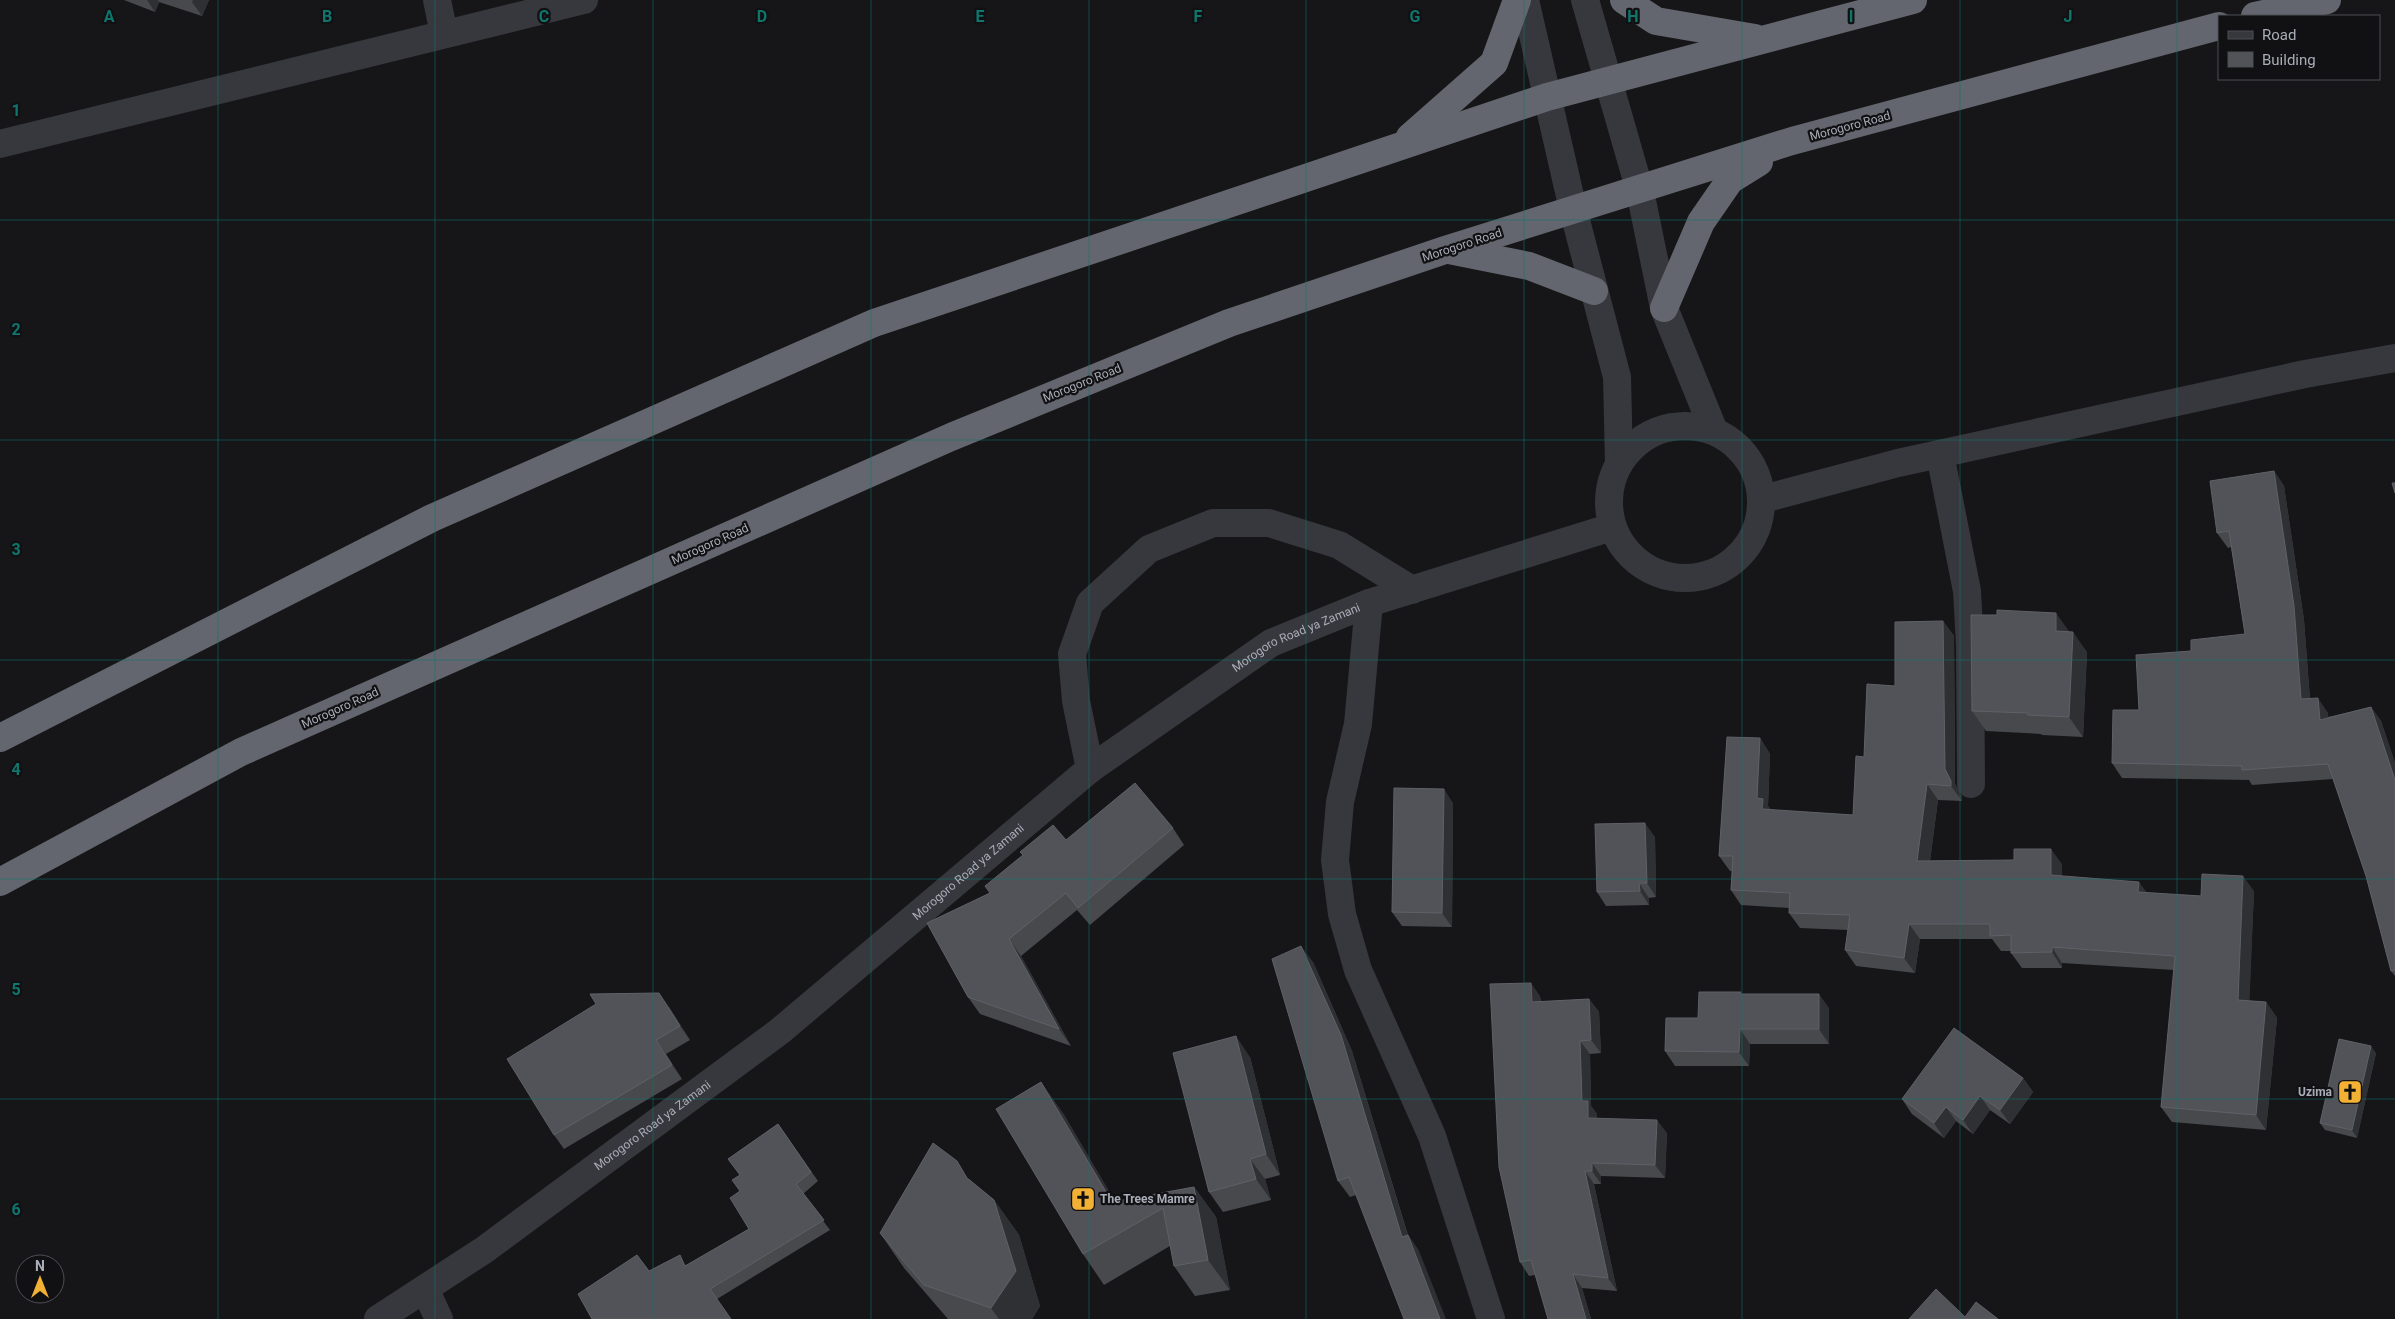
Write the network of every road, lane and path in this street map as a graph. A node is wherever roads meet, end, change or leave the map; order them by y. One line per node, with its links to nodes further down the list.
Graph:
1 (436, 0): 11 (street)
2 (584, 0): 11 (street)
3 (1517, 0): 17 (highway)
4 (1525, 0): 14 (street)
5 (1586, 0): 13 (street)
6 (1624, 0): 12 (highway)
7 (1913, 0): 12 (highway)
8 (2327, 0): 9 (highway)
9 (2260, 15)
10 (2218, 26): 15 (highway, Morogoro Road)
11 (444, 34): 16 (street)
12 (1762, 40): 13 (highway)
13 (1610, 80): 14 (highway); 18 (street)
14 (1547, 96): 17 (highway); 19 (street)
15 (1792, 141): 18 (highway, Morogoro Road); 22 (highway)
16 (0, 144)
17 (1401, 144): 31 (highway)
18 (1640, 191): 19 (highway, Morogoro Road); 22 (street)
19 (1573, 209): 20 (highway, Morogoro Road); 21 (street)
20 (1445, 250): 21 (highway); 34 (highway, Morogoro Road)
21 (1594, 291): 26 (street)
22 (1664, 308): 24 (street)
23 (2395, 358): 25 (street)
24 (1714, 431): 26 (street); 27 (street)
25 (1940, 454): 27 (street); 33 (street)
26 (1619, 464): 28 (street)
27 (1763, 499): 28 (street)
28 (1612, 527): 29 (street, Morogoro Road ya Zamani)
29 (1412, 590): 30 (street, Morogoro Road ya Zamani); 32 (street)
30 (1369, 603): 32 (street, Morogoro Road ya Zamani); 38 (street)
31 (0, 738)
32 (1090, 768): 35 (street, Morogoro Road ya Zamani)
33 (1971, 784)
34 (0, 882)
35 (425, 1289): 36 (street, Morogoro Road ya Zamani); 37 (street)
36 (378, 1319)
37 (439, 1319)
38 (1491, 1319)

